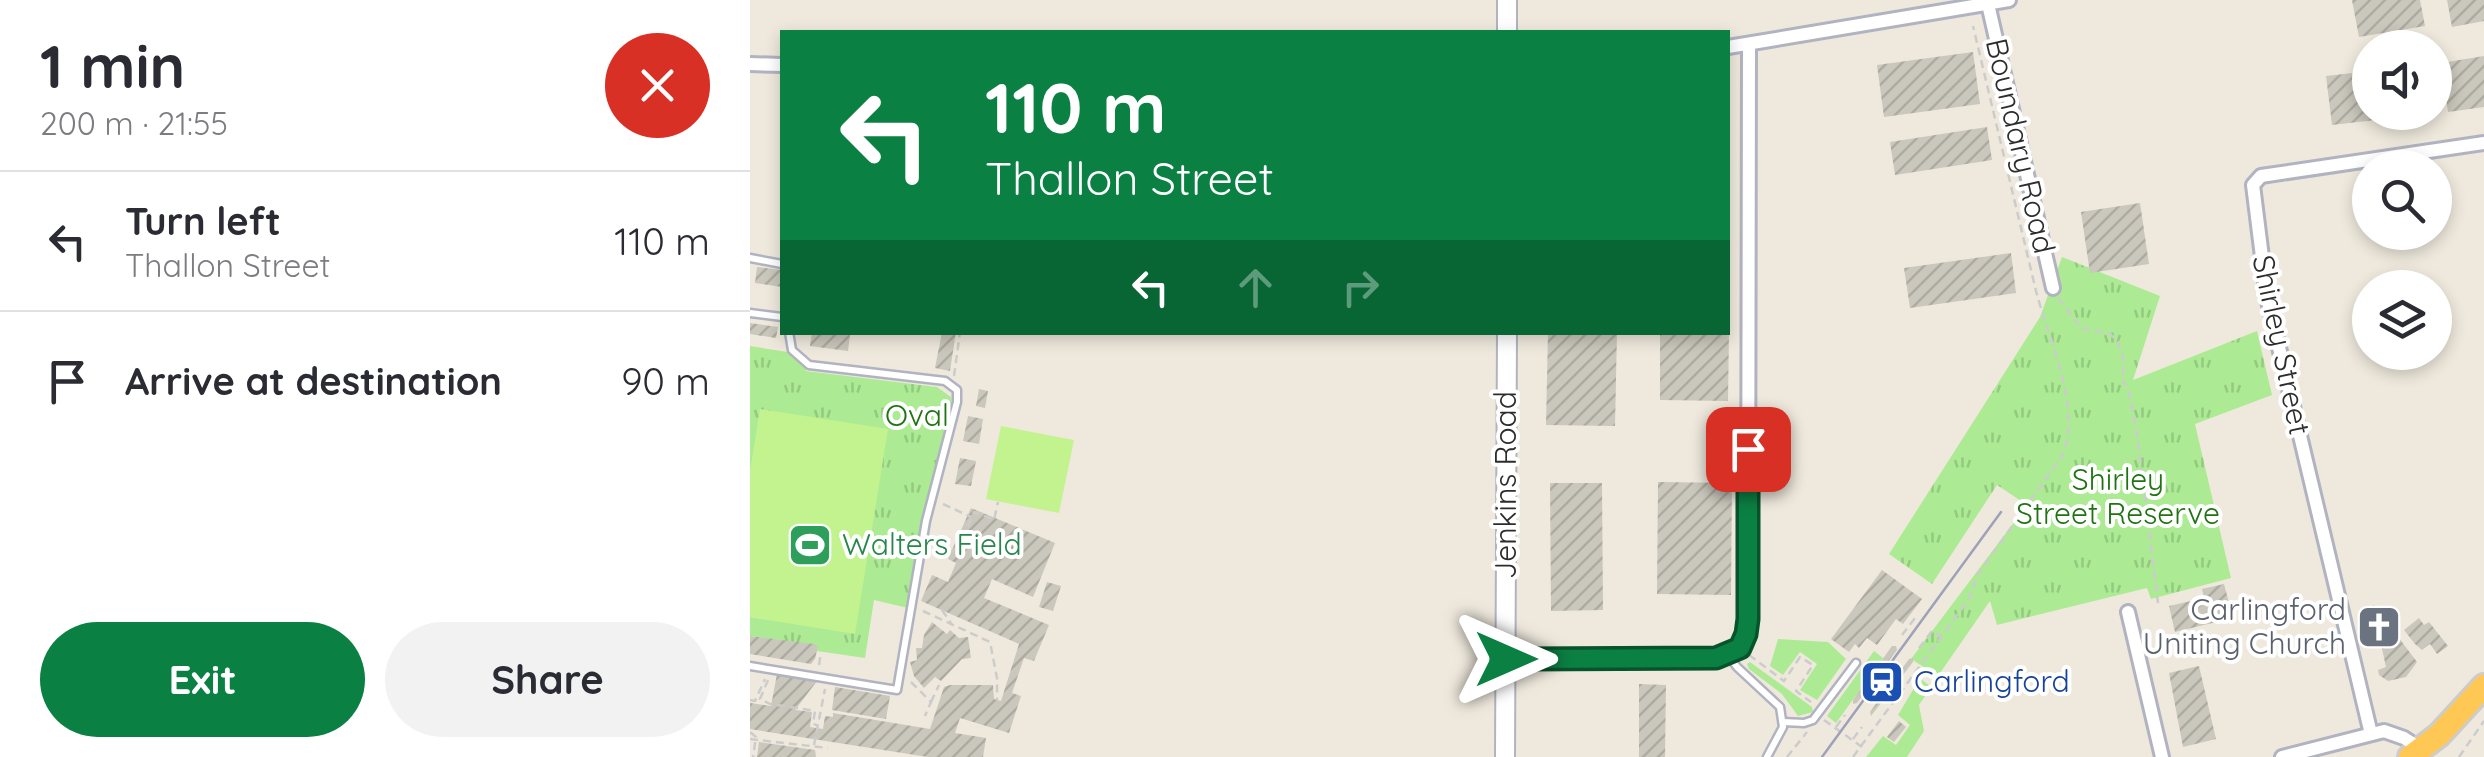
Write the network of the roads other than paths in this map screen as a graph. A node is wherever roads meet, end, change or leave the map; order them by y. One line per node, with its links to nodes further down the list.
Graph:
1 (1507, 0): 4 (main road)
2 (2006, 0): 3 (street)
3 (1988, 4): 5 (street); 12 (street, Boundary Road)
4 (1507, 30)
5 (1749, 44): 6 (street); 18 (street)
6 (1730, 48)
7 (750, 64): 8 (street)
8 (780, 65)
9 (2484, 143): 24 (street, Shirley Street)
10 (750, 258): 11 (lane)
11 (780, 264)
12 (2053, 288)
13 (750, 313): 14 (lane)
14 (780, 317)
15 (790, 335): 21 (lane)
16 (1507, 335): 19 (main road, Jenkins Road)
17 (2128, 612): 28 (street)
18 (1734, 652): 19 (street); 23 (lane)
19 (1506, 659): 26 (main road, Jenkins Road)
20 (1856, 663): 23 (lane)
21 (750, 666)
22 (2482, 691): 25 (highway)
23 (1783, 722): 27 (lane)
24 (2371, 734): 25 (street); 29 (street)
25 (2415, 753)
26 (1505, 757)
27 (1767, 757)
28 (2162, 757)
29 (2282, 757)

